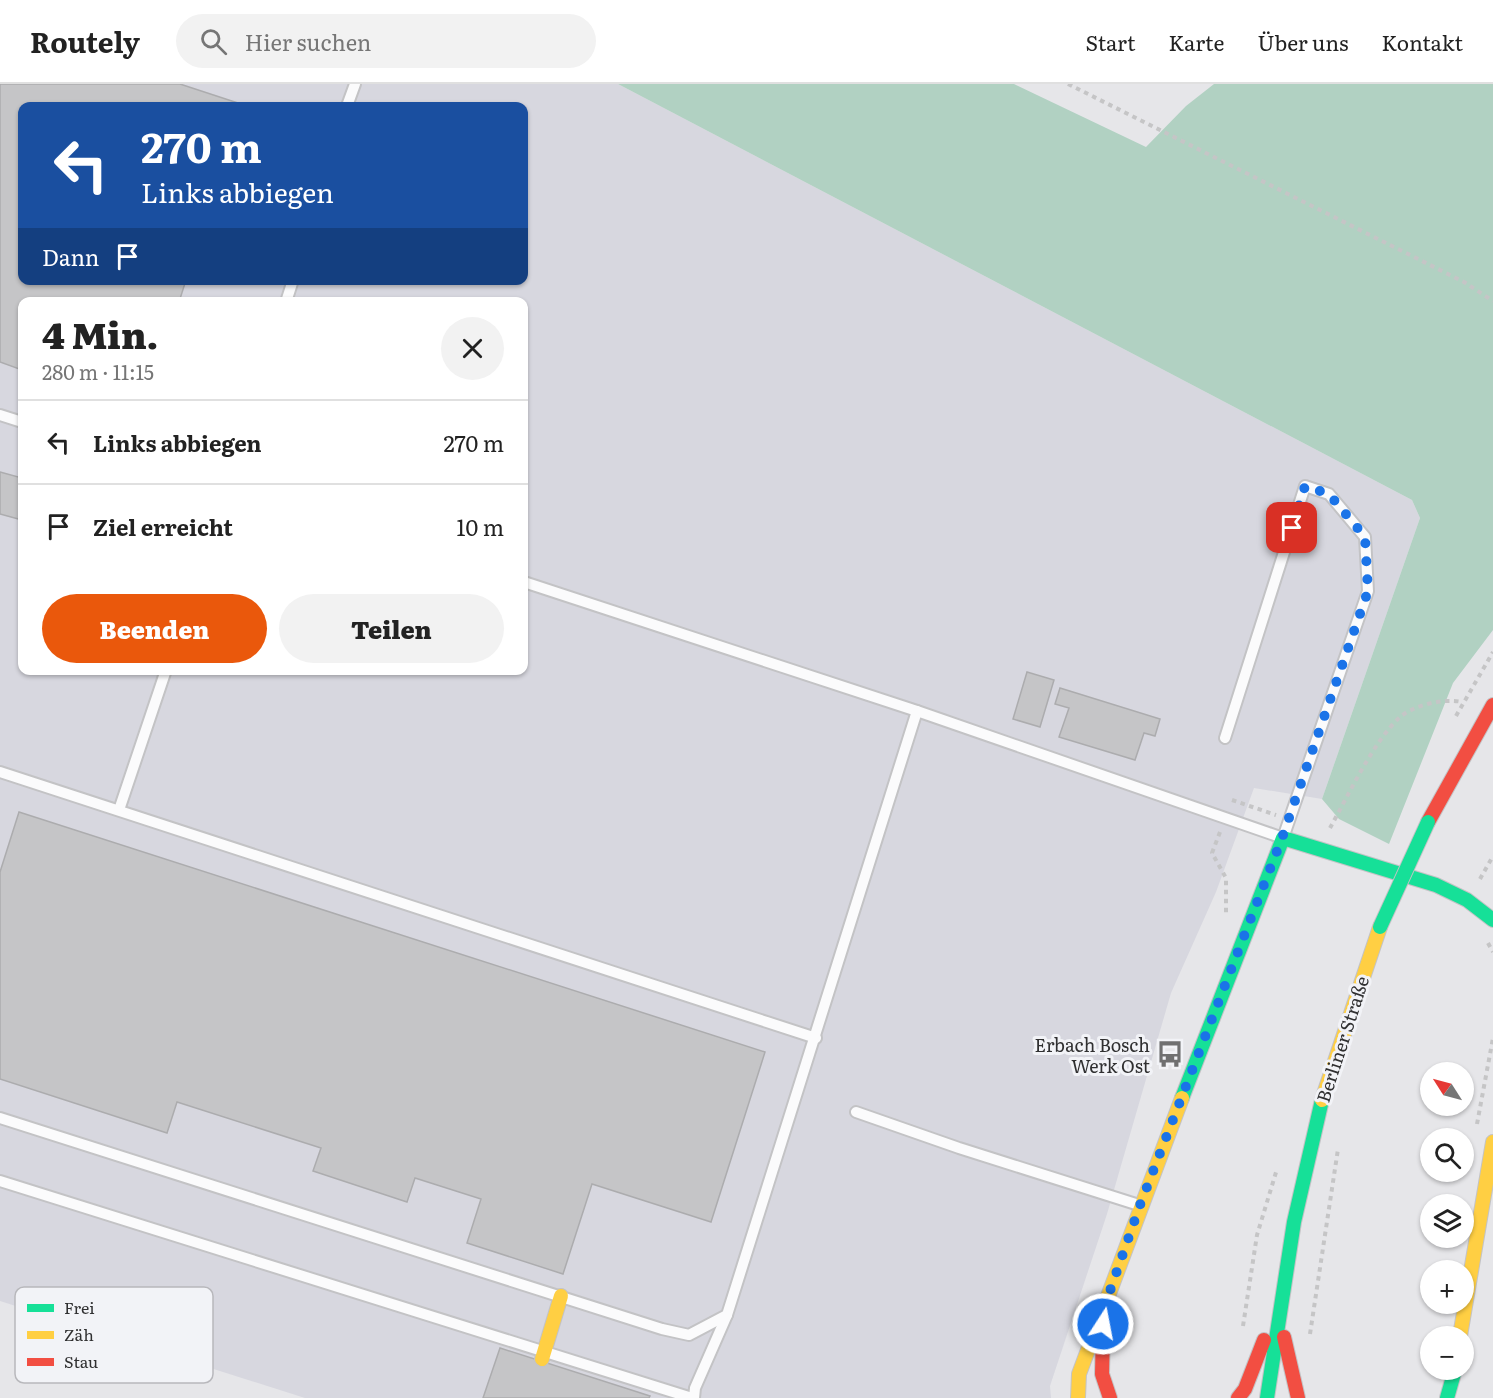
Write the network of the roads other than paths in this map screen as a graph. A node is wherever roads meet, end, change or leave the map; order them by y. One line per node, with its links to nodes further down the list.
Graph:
1 (355, 84): 2 (lane)
2 (349, 102)
3 (0, 415): 4 (lane)
4 (18, 421)
5 (528, 583): 8 (lane)
6 (164, 675): 11 (lane)
7 (1493, 705): 20 (street, Berliner Straße, bridge)
8 (917, 711): 12 (lane); 14 (lane)
9 (1225, 738): 12 (lane)
10 (0, 772): 11 (lane)
11 (119, 810): 14 (lane)
12 (1282, 838): 13 (street); 19 (street)
13 (1493, 920)
14 (816, 1038): 23 (lane)
15 (856, 1112): 19 (lane)
16 (0, 1118): 21 (lane)
17 (1493, 1142): 24 (street)
18 (0, 1181): 25 (lane)
19 (1140, 1205): 22 (street)
20 (1284, 1272): 30 (street); 31 (street, Berliner Straße); 32 (street)
21 (561, 1296): 23 (lane); 25 (street)
22 (1104, 1308): 28 (street); 29 (street)
23 (727, 1315): 27 (lane)
24 (1462, 1326)
25 (543, 1355): 27 (lane)
26 (1452, 1380): 33 (street)
27 (693, 1398)
28 (1078, 1398)
29 (1110, 1398)
30 (1238, 1398)
31 (1268, 1398)
32 (1298, 1398)
33 (1445, 1398)

